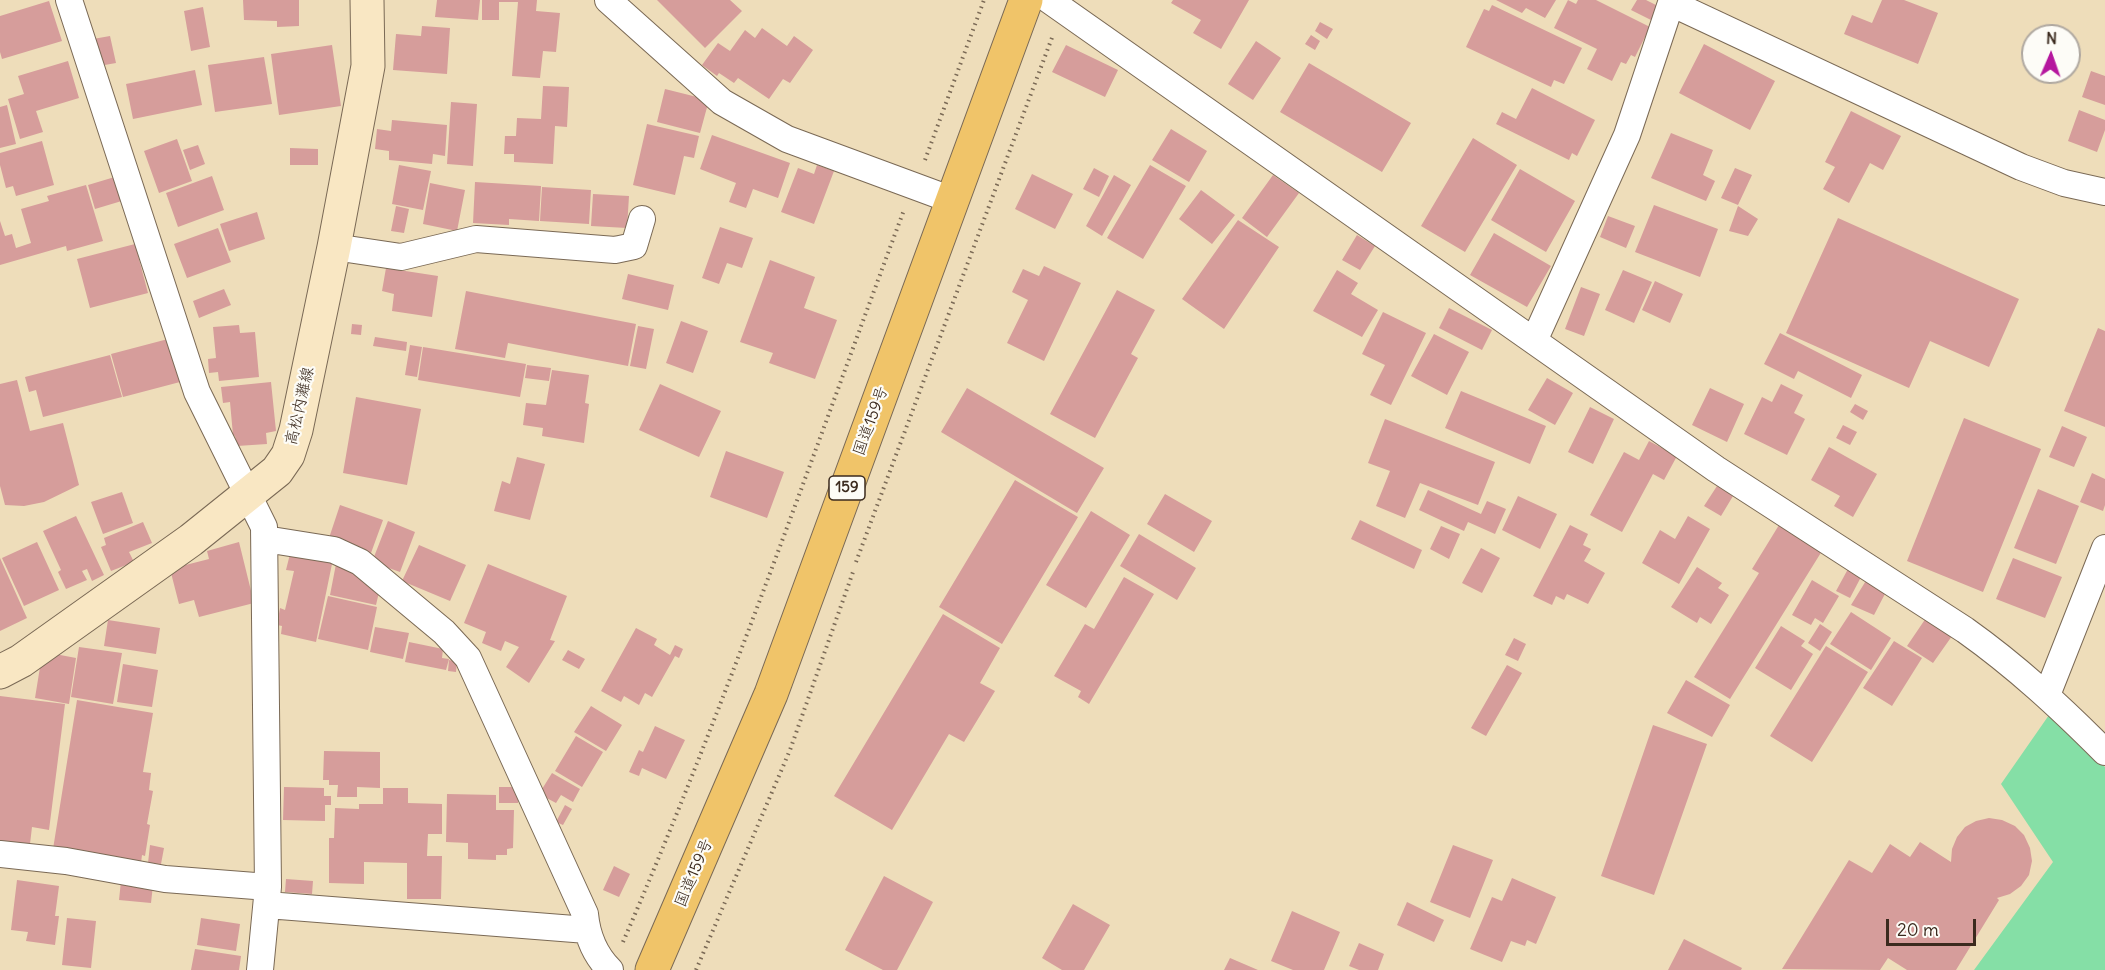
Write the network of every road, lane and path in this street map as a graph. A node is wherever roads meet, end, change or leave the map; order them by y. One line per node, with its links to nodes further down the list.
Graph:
1 (69, 0): 16 (street)
2 (367, 0): 14 (main road, 高松内灘線)
3 (608, 0): 11 (street)
4 (984, 0): 9 (path)
5 (1026, 0): 11 (highway, 国道159号 / 159)
6 (1049, 0): 15 (street)
7 (1672, 1): 10 (street); 15 (street)
8 (1055, 28): 28 (path)
9 (924, 163)
10 (2105, 192)
11 (952, 200): 27 (highway, 国道159号 / 159)
12 (906, 203): 25 (path)
13 (642, 219): 14 (street)
14 (334, 247): 16 (main road, 高松内灘線)
15 (1534, 341): 20 (street)
16 (248, 495): 17 (street); 19 (main road, 高松内灘線)
17 (265, 539): 23 (street); 24 (street)
18 (2105, 548): 20 (street)
19 (0, 672)
20 (2047, 694): 21 (street)
21 (2105, 752)
22 (0, 854): 23 (street)
23 (268, 896): 24 (street); 26 (street)
24 (587, 930): 25 (street)
25 (614, 960)
26 (260, 970)
27 (652, 970)
28 (696, 970)

